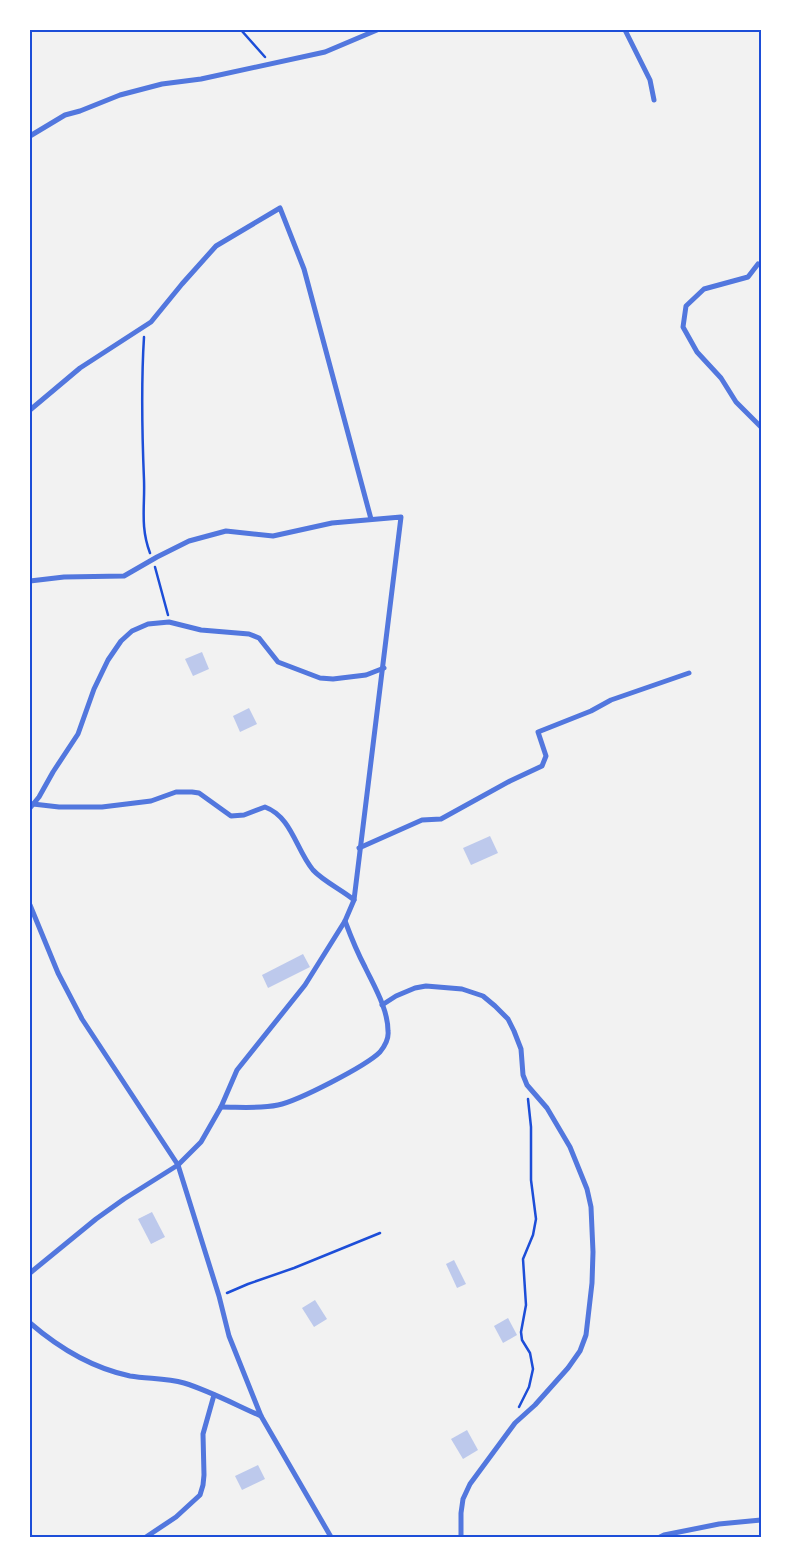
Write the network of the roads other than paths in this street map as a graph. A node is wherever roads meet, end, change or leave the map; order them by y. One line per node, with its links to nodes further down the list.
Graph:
1 (377, 30): 4 (street)
2 (625, 30): 3 (street)
3 (654, 100)
4 (30, 136)
5 (758, 264): 7 (street)
6 (30, 410): 8 (street)
7 (761, 426)
8 (371, 519): 9 (street); 10 (street)
9 (30, 581)
10 (384, 668): 12 (street); 13 (street)
11 (689, 673): 13 (street)
12 (32, 806): 14 (street)
13 (359, 848): 14 (street)
14 (354, 900): 16 (street)
15 (30, 905): 19 (street)
16 (345, 921): 17 (street); 18 (street)
17 (382, 1005): 18 (street); 27 (street)
18 (221, 1107): 19 (street)
19 (178, 1165): 20 (street); 23 (street)
20 (30, 1273)
21 (30, 1323): 22 (street)
22 (214, 1395): 23 (street); 25 (street)
23 (261, 1416): 26 (street)
24 (761, 1520): 28 (street)
25 (146, 1537)
26 (331, 1537)
27 (461, 1537)
28 (660, 1537)

